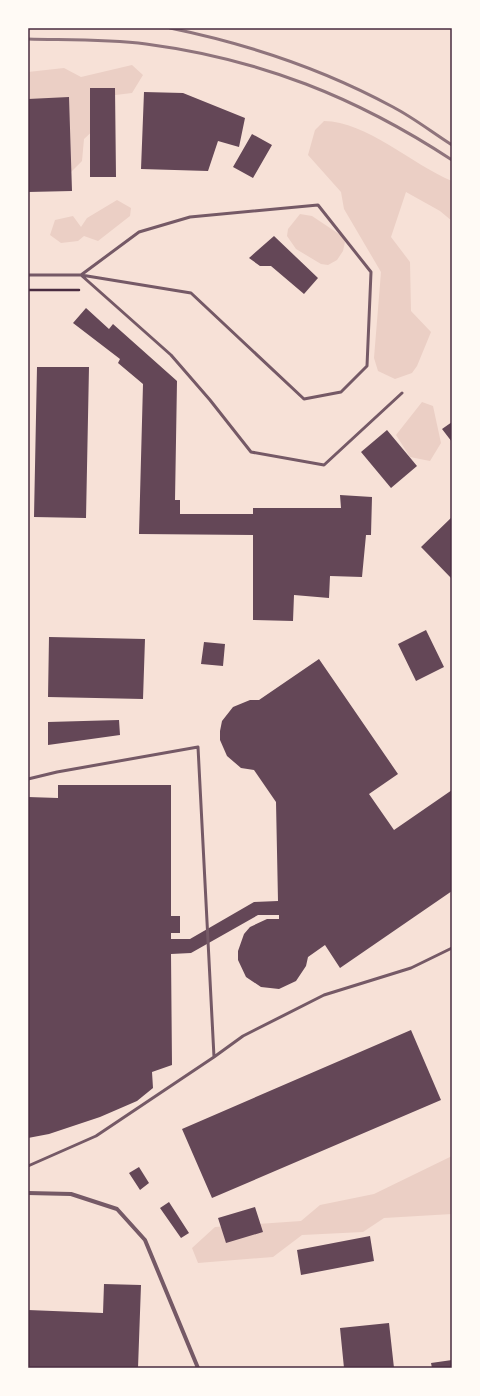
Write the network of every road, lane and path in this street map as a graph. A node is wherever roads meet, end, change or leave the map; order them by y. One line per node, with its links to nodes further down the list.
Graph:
1 (28, 275): 2 (lane)
2 (81, 275): 2 (lane); 3 (lane)
3 (402, 393)
4 (28, 779): 6 (lane)
5 (452, 948): 6 (lane)
6 (214, 1057): 7 (lane)
7 (28, 1166)
8 (28, 1193): 9 (street)
9 (198, 1368)

